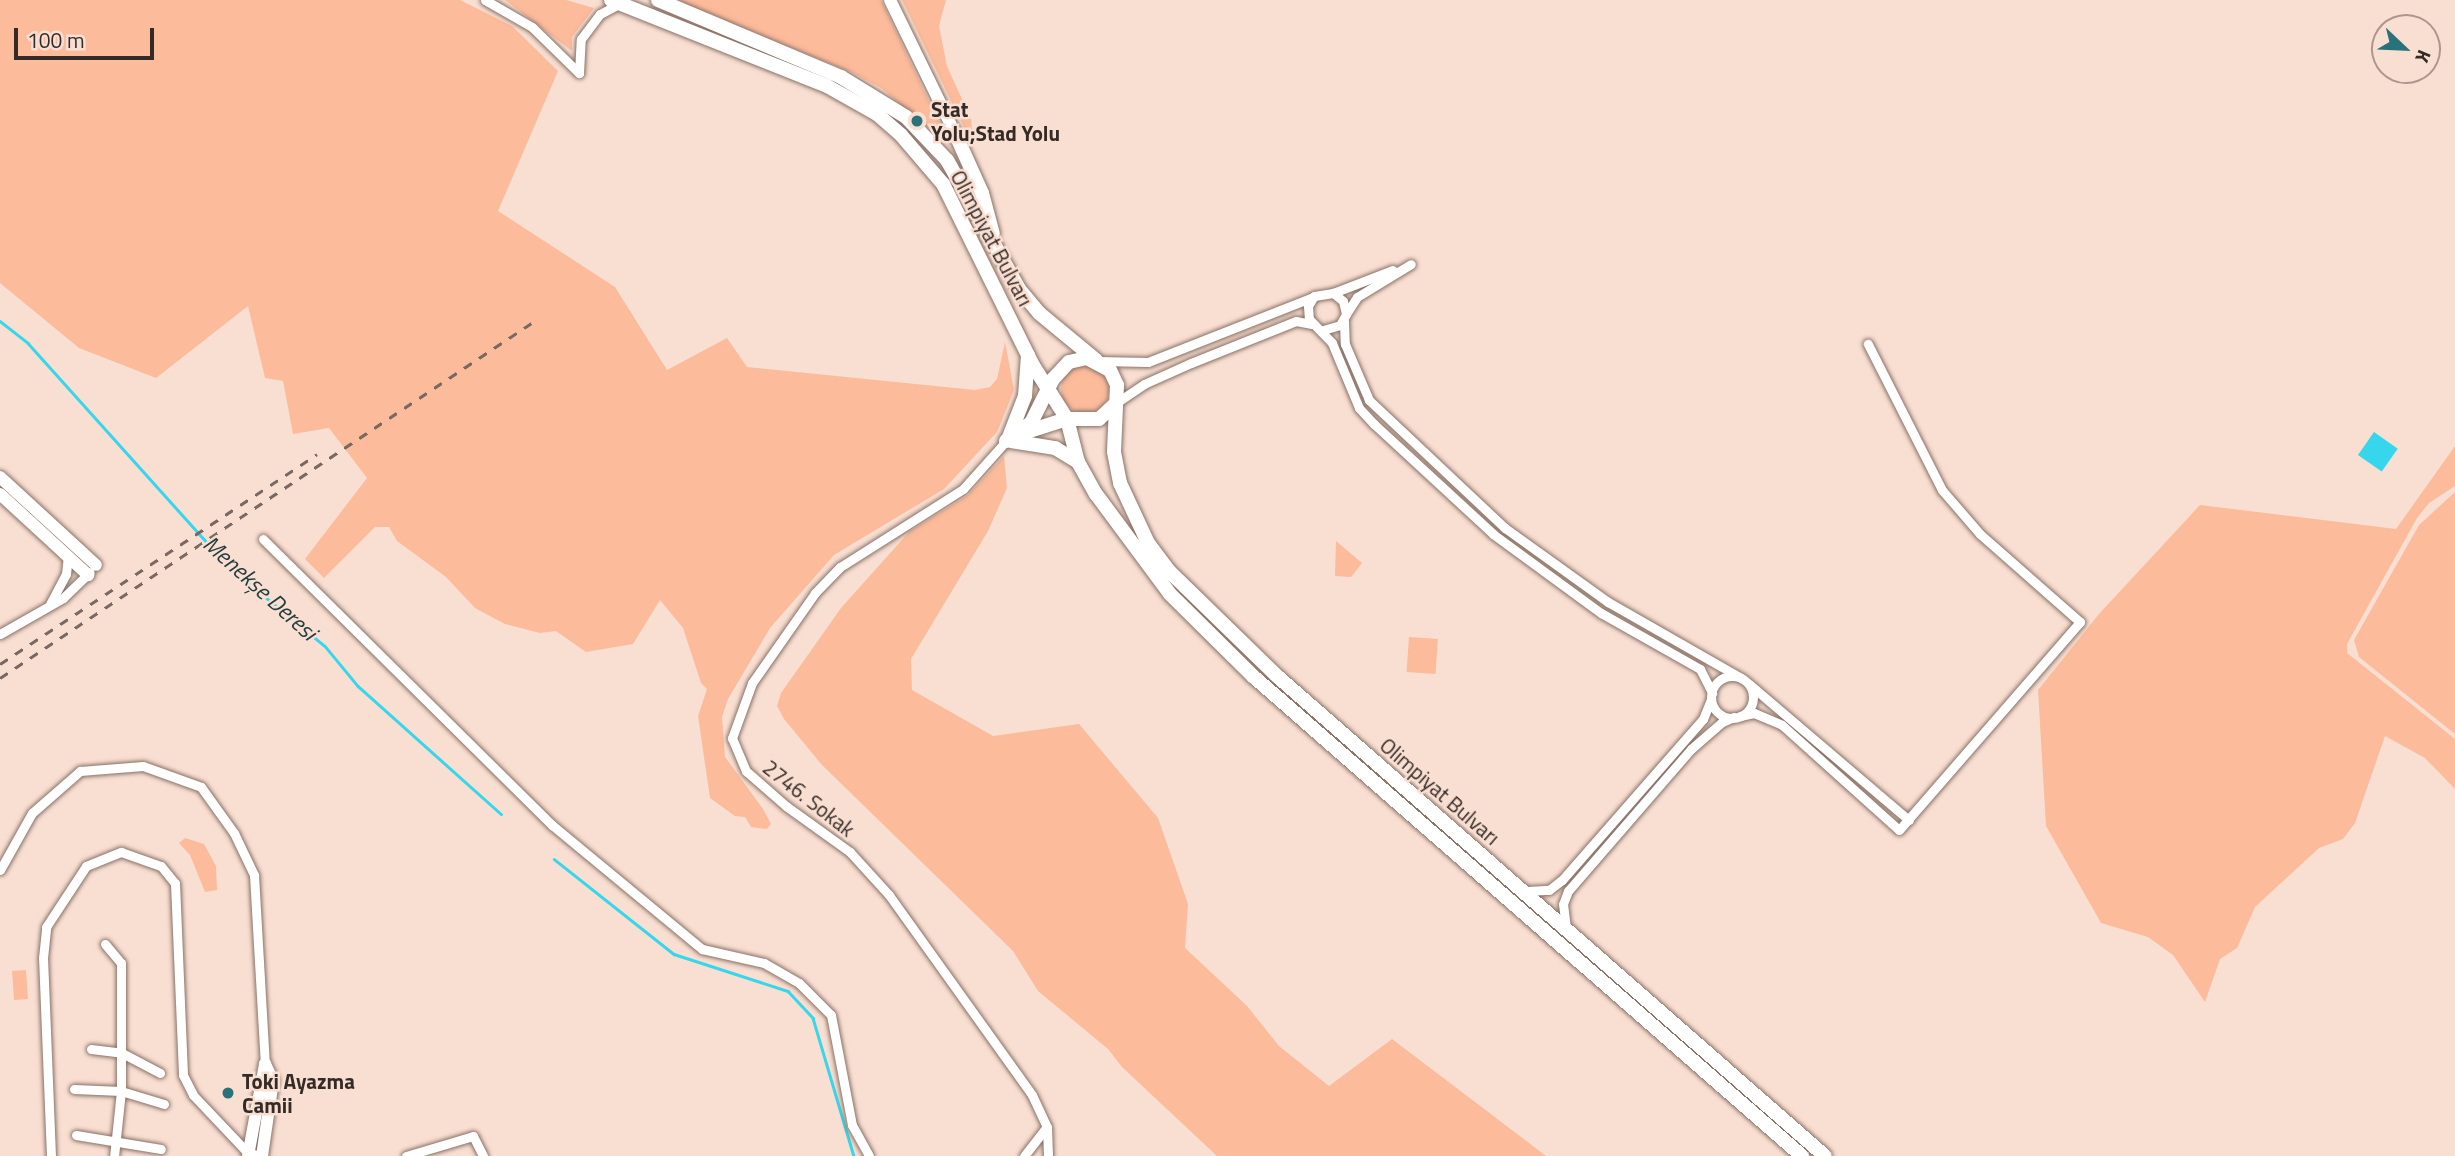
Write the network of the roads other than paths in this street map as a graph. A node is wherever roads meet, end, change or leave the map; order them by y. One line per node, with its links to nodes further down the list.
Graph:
1 (485, 0): 4 (street)
2 (658, 0): 6 (main road, Olimpiyat Bulvarı)
3 (890, 0): 5 (street)
4 (616, 2): 8 (main road, Olimpiyat Bulvarı)
5 (955, 133): 6 (main road); 7 (main road); 9 (main road)
6 (937, 149): 7 (main road, Olimpiyat Bulvarı)
7 (960, 186): 8 (main road); 9 (main road, Olimpiyat Bulvarı)
8 (959, 213): 16 (main road, Olimpiyat Bulvarı)
9 (998, 252): 17 (main road, Olimpiyat Bulvarı)
10 (1333, 293): 11 (street); 12 (street); 12 (street)
11 (1314, 296): 13 (street); 17 (street)
12 (1345, 317): 14 (street); 30 (street)
13 (1312, 324): 14 (street); 19 (street)
14 (1322, 330): 31 (street)
15 (1868, 344): 33 (street)
16 (1028, 354): 18 (main road, Olimpiyat Bulvarı); 21 (main road)
17 (1097, 360): 18 (main road); 19 (main road)
18 (1050, 392): 20 (main road); 21 (main road)
19 (1116, 403): 20 (main road); 35 (main road, Olimpiyat Bulvarı)
20 (1067, 419): 21 (main road); 22 (main road, Olimpiyat Bulvarı)
21 (1006, 441): 22 (main road); 45 (street, 2746. Sokak)
22 (1078, 461): 58 (main road, Olimpiyat Bulvarı)
23 (0, 477): 27 (street)
24 (0, 494): 26 (street)
25 (262, 539): 55 (street)
26 (68, 556): 27 (street); 28 (street)
27 (92, 570): 28 (street)
28 (49, 605): 29 (street)
29 (0, 634)
30 (1745, 681): 31 (street); 32 (street); 33 (street)
31 (1712, 696): 32 (street); 35 (street)
32 (1737, 717): 33 (street); 36 (street)
33 (1909, 820)
34 (0, 870): 40 (street)
35 (1521, 890): 36 (main road, Olimpiyat Bulvarı)
36 (1566, 929): 59 (main road, Olimpiyat Bulvarı)
37 (105, 944): 39 (street)
38 (90, 1049): 39 (street)
39 (122, 1053): 41 (street); 43 (street)
40 (265, 1064): 49 (street); 52 (street)
41 (160, 1073)
42 (74, 1089): 43 (street)
43 (121, 1090): 44 (street); 47 (street)
44 (164, 1104)
45 (1047, 1127): 56 (street); 57 (street, 2746. Sokak)
46 (76, 1135): 47 (street)
47 (115, 1139): 48 (street); 51 (street)
48 (161, 1149)
49 (248, 1155): 50 (street); 52 (street)
50 (51, 1156)
51 (114, 1156)
52 (262, 1156)
53 (406, 1156): 54 (street)
54 (483, 1156)
55 (869, 1156)
56 (1024, 1156)
57 (1048, 1156)
58 (1802, 1156)
59 (1825, 1156)

